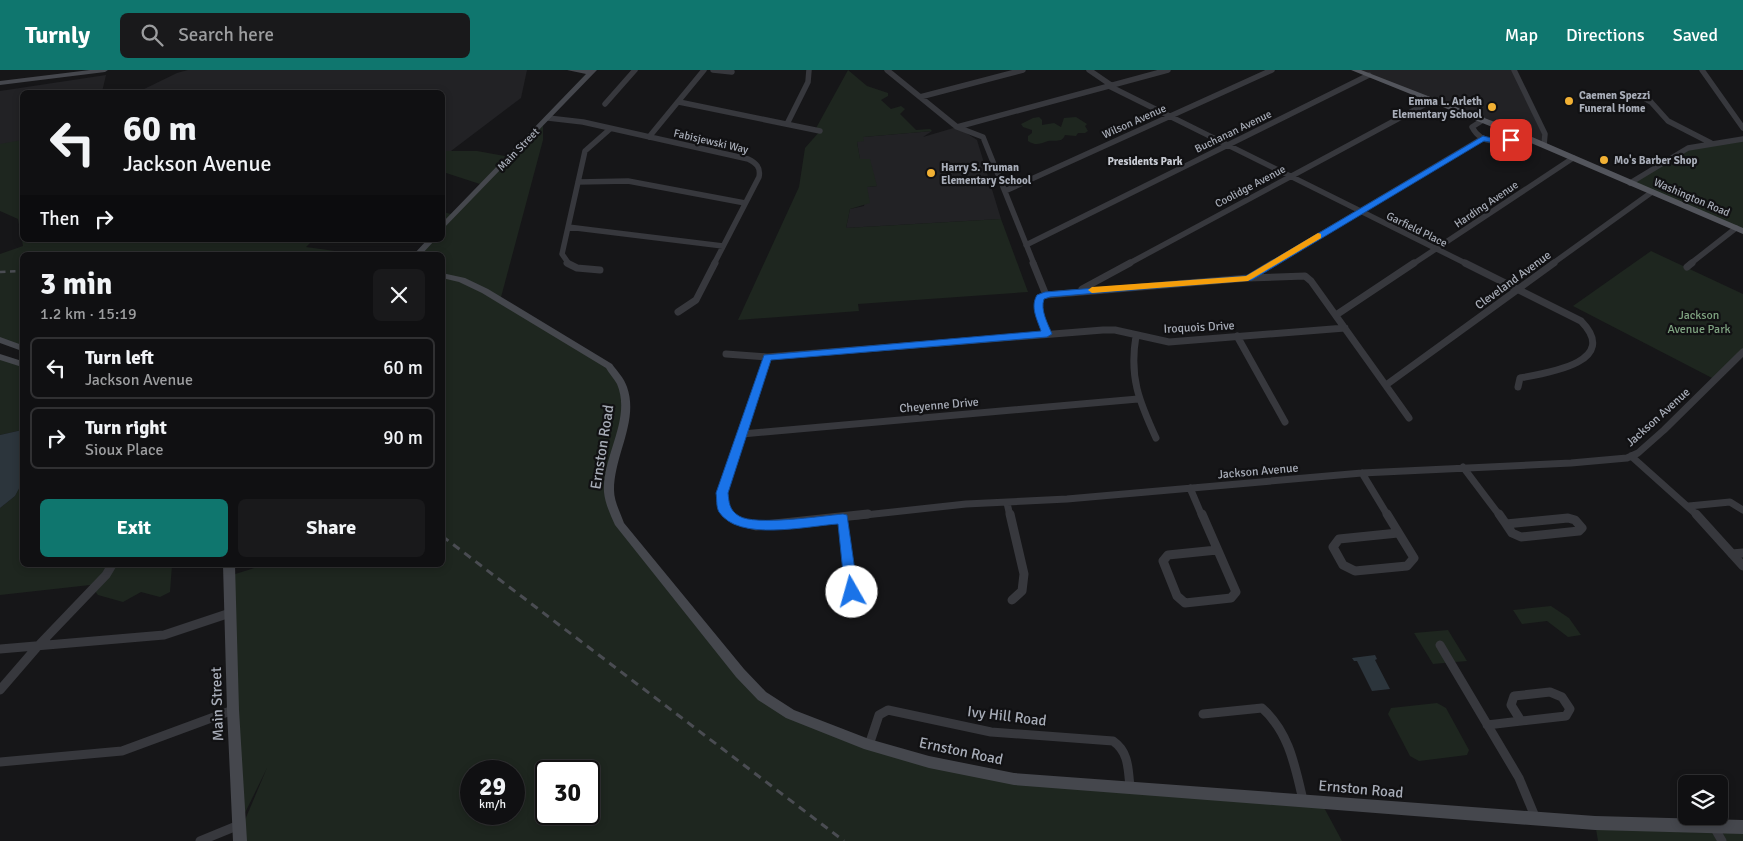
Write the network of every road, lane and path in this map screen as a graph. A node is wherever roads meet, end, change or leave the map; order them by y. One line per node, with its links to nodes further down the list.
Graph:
1 (105, 70): 18 (street)
2 (570, 70): 15 (street)
3 (635, 70): 24 (street)
4 (704, 70): 23 (street)
5 (713, 70): 16 (street)
6 (809, 70): 29 (street)
7 (887, 70): 20 (street)
8 (1023, 70): 20 (street)
9 (1089, 70): 19 (street, Garfield Place)
10 (1168, 70): 19 (street)
11 (1272, 70): 25 (street, Wilson Avenue)
12 (1355, 70): 17 (main road, Washington Road)
13 (1514, 70): 41 (street)
14 (1702, 70): 31 (street)
15 (593, 71): 26 (street, Main Street)
16 (732, 72)
17 (1369, 75): 22 (main road, Washington Road); 40 (street, Buchanan Avenue)
18 (0, 83)
19 (1110, 86): 25 (street, Garfield Place); 28 (street)
20 (920, 97): 30 (street)
21 (1644, 98): 39 (street)
22 (1433, 100): 27 (main road, Washington Road); 43 (street, Coolidge Avenue)
23 (679, 102): 29 (street); 35 (street)
24 (605, 104)
25 (1170, 116): 40 (street, Garfield Place); 46 (street, Wilson Avenue)
26 (548, 118): 32 (street, Fabisjewski Way); 50 (street, Main Street)
27 (1483, 120): 34 (main road, Washington Road); 37 (street)
28 (978, 122): 30 (street); 36 (street)
29 (787, 124): 33 (street)
30 (957, 127): 36 (street)
31 (1743, 128)
32 (610, 129): 35 (street, Fabisjewski Way); 44 (street)
33 (820, 131)
34 (1520, 135): 37 (street); 41 (main road, Washington Road)
35 (649, 137): 48 (street, Fabisjewski Way)
36 (983, 137): 46 (street)
37 (1483, 138): 49 (street)
38 (1743, 140): 39 (street)
39 (1712, 144): 45 (street)
40 (1227, 145): 43 (street, Garfield Place); 54 (street, Buchanan Avenue)
41 (1544, 145): 42 (main road, Washington Road)
42 (1573, 158): 45 (main road, Washington Road); 56 (street, Harding Avenue)
43 (1289, 176): 49 (street, Garfield Place); 63 (street, Coolidge Avenue)
44 (578, 182): 48 (street); 51 (street)
45 (1630, 182): 47 (main road, Washington Road)
46 (1005, 191): 54 (street)
47 (1652, 192): 52 (main road, Washington Road); 62 (street, Cleveland Avenue)
48 (745, 203): 55 (street, Fabisjewski Way)
49 (1359, 211): 56 (street, Garfield Place); 61 (street)
50 (445, 225)
51 (568, 227): 55 (street); 59 (street)
52 (1739, 229): 58 (street)
53 (429, 242): 57 (street)
54 (1026, 245): 64 (street)
55 (723, 246): 65 (street, Fabisjewski Way)
56 (1436, 250): 62 (street, Garfield Place); 66 (street, Harding Avenue)
57 (420, 252)
58 (1687, 268)
59 (600, 270)
60 (445, 275): 112 (street, Ernston Road)
61 (1248, 278): 63 (street); 66 (street)
62 (1519, 289): 78 (street, Cleveland Avenue); 79 (street, Garfield Place)
63 (1078, 291): 64 (street)
64 (1046, 295): 68 (street)
65 (678, 312)
66 (1336, 315): 67 (street)
67 (1345, 328): 70 (street, Iroquois Drive); 78 (street)
68 (1047, 334): 69 (street, Iroquois Drive); 76 (street, Iroquois Drive)
69 (1136, 336): 70 (street, Iroquois Drive); 80 (street)
70 (1237, 336): 82 (street)
71 (0, 340): 72 (street)
72 (20, 347)
73 (1743, 352): 85 (street, Jackson Avenue)
74 (726, 354): 76 (street, Iroquois Drive)
75 (0, 356): 77 (street)
76 (767, 357): 83 (street)
77 (20, 363)
78 (1386, 385): 81 (street)
79 (1518, 387)
80 (1138, 399): 83 (street, Cheyenne Drive); 84 (street)
81 (1409, 418)
82 (1285, 422)
83 (742, 434): 92 (street, Jackson Avenue)
84 (1156, 438)
85 (1631, 456): 86 (street, Jackson Avenue); 90 (street)
86 (1463, 467): 87 (street, Jackson Avenue); 93 (street)
87 (1362, 473): 88 (street, Jackson Avenue); 94 (street)
88 (1190, 488): 89 (street, Jackson Avenue); 95 (street)
89 (1007, 502): 92 (street, Jackson Avenue); 102 (street)
90 (1689, 506): 91 (street); 97 (street)
91 (1743, 510)
92 (843, 518): 101 (street)
93 (1506, 524): 93 (street)
94 (1398, 533): 94 (street)
95 (1217, 550): 95 (street)
96 (1743, 553): 97 (street)
97 (1732, 554): 98 (street)
98 (1743, 566)
99 (111, 567): 105 (street)
100 (229, 567): 103 (street, Main Street)
101 (852, 592)
102 (1012, 600)
103 (230, 612): 105 (street); 108 (street, Main Street)
104 (1440, 645): 111 (street)
105 (38, 646): 106 (street); 107 (street)
106 (0, 649)
107 (0, 690)
108 (233, 710): 113 (street); 117 (street, Main Street)
109 (1203, 714): 115 (street)
110 (1521, 721): 110 (street); 111 (street)
111 (1487, 725): 116 (street)
112 (869, 745): 114 (street, Ernston Road); 114 (street, Ivy Hill Road)
113 (0, 762)
114 (1130, 787): 115 (street, Ernston Road)
115 (1303, 800): 116 (street, Ernston Road)
116 (1536, 819): 118 (street, Ernston Road)
117 (239, 825): 120 (street); 121 (street, Main Street)
118 (1714, 827): 119 (street, Ernston Road); 122 (street)
119 (1743, 827)
120 (200, 841)
121 (240, 841)
122 (1722, 841)

